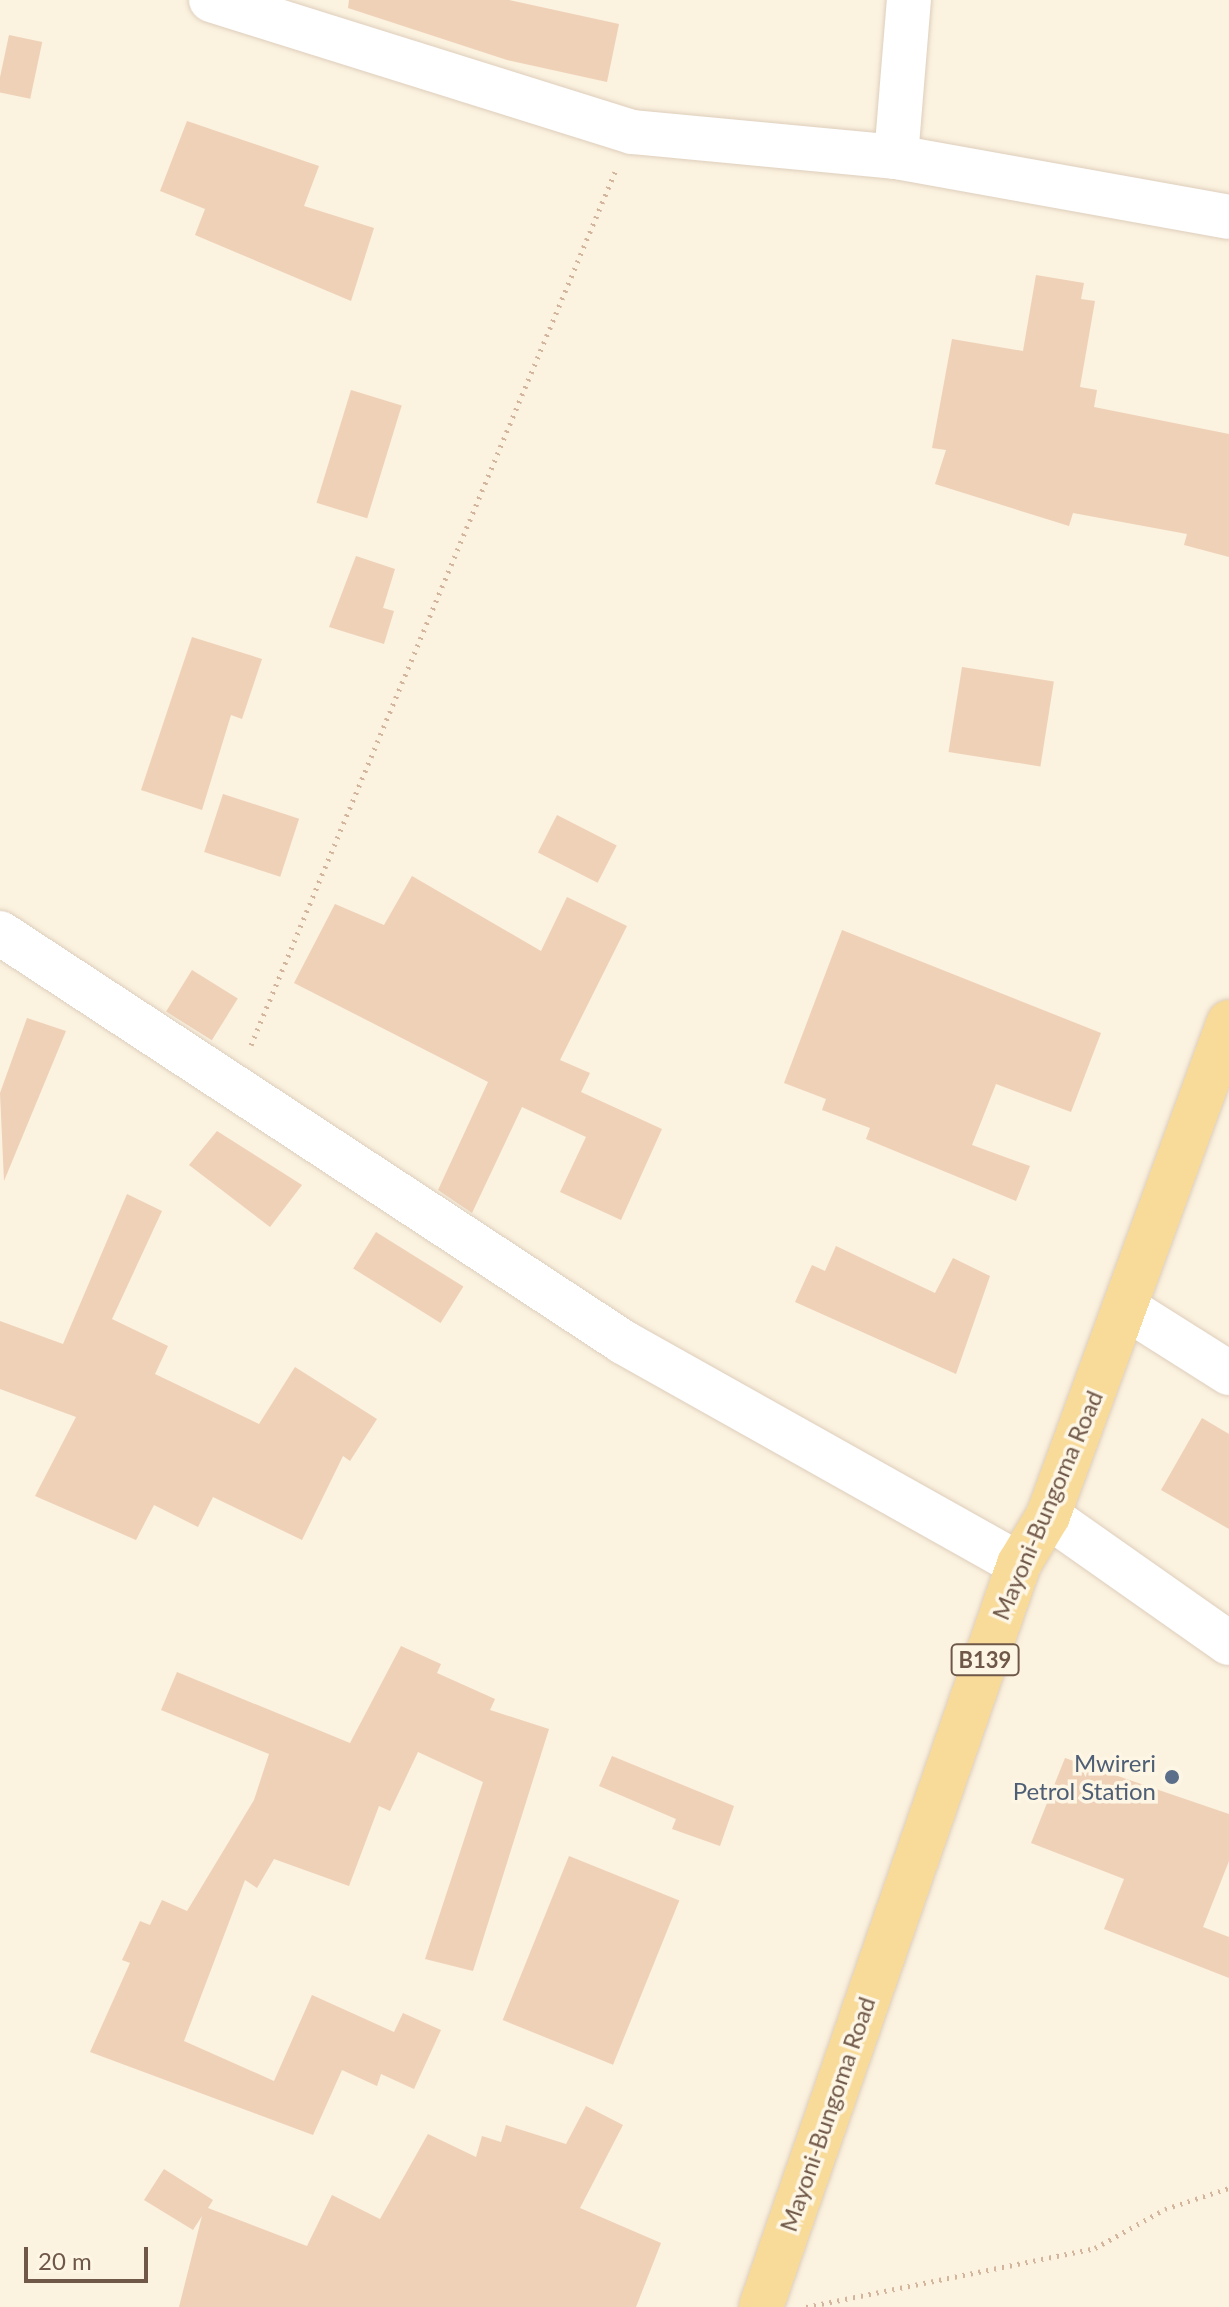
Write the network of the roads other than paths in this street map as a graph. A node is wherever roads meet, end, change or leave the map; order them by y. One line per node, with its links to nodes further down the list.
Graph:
1 (211, 0): 3 (street)
2 (909, 0): 3 (street)
3 (896, 157): 4 (street)
4 (1229, 217)
5 (0, 933): 10 (street)
6 (1228, 1027): 7 (main road, Mayoni-Bungoma Road / B139)
7 (1126, 1308): 8 (street); 9 (main road, Mayoni-Bungoma Road / B139)
8 (1229, 1373)
9 (1048, 1516): 10 (main road, Mayoni-Bungoma Road / B139); 11 (street)
10 (1019, 1564): 12 (main road, Mayoni-Bungoma Road / B139)
11 (1229, 1643)
12 (761, 2307)

